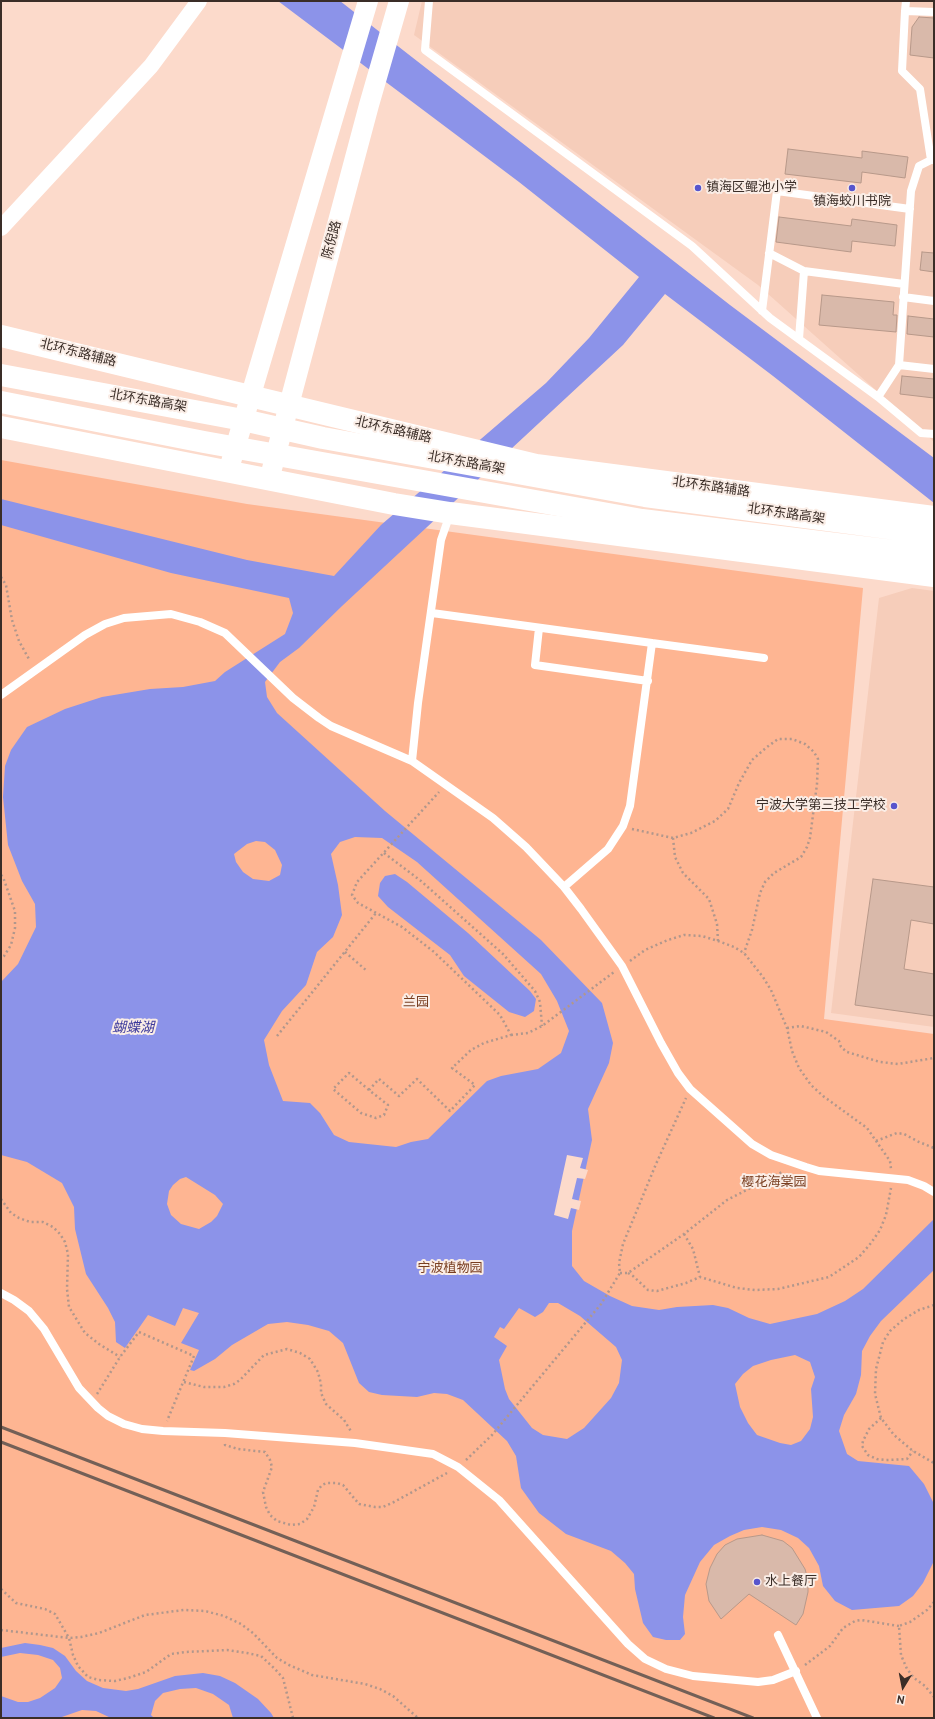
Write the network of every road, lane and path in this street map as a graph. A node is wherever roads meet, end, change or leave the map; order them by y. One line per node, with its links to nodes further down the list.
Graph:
1 (199, 1): 10 (street)
2 (368, 1): 22 (street)
3 (399, 1): 25 (street, 陈倪路)
4 (429, 1): 16 (lane)
5 (906, 1): 6 (lane)
6 (904, 11): 7 (lane); 8 (lane)
7 (934, 12)
8 (932, 160): 9 (lane)
9 (910, 209): 11 (lane); 13 (lane)
10 (1, 228)
11 (769, 253): 12 (lane); 16 (lane)
12 (804, 271): 13 (lane); 18 (lane)
13 (904, 284): 14 (lane)
14 (903, 297): 15 (lane); 19 (lane)
15 (934, 301)
16 (762, 311): 18 (lane)
17 (1, 336): 22 (main road, 北环东路辅路)
18 (799, 339): 23 (lane)
19 (899, 365): 20 (lane); 23 (lane)
20 (934, 369)
21 (1, 375): 30 (main road, 北环东路高架)
22 (250, 396): 25 (main road, 北环东路辅路); 28 (street)
23 (878, 397): 27 (lane)
24 (1, 402): 33 (main road, 北环东路高架)
25 (290, 406): 29 (street, 陈倪路); 32 (main road, 北环东路辅路)
26 (1, 427): 28 (main road)
27 (934, 434)
28 (228, 472): 29 (main road)
29 (270, 480): 31 (main road)
30 (645, 496): 34 (main road); 35 (main road, 北环东路高架)
31 (450, 514): 38 (main road); 40 (lane)
32 (934, 517)
33 (642, 520): 36 (main road, 北环东路高架); 37 (main road)
34 (934, 523)
35 (934, 534)
36 (934, 556)
37 (934, 569)
38 (934, 576)
39 (1, 577): 44 (path)
40 (432, 613): 41 (lane); 47 (lane)
41 (539, 628): 42 (lane); 45 (lane)
42 (652, 643): 43 (lane); 45 (lane)
43 (764, 658)
44 (35, 671): 46 (lane); 47 (lane)
45 (648, 681): 49 (lane)
46 (1, 695)
47 (412, 761): 48 (lane)
48 (446, 784): 51 (path); 53 (lane)
49 (622, 826): 50 (path); 53 (lane)
50 (673, 838): 55 (path); 57 (path)
51 (384, 853): 54 (path); 61 (path)
52 (1, 874): 58 (path)
53 (564, 887): 59 (lane)
54 (376, 912): 56 (path); 63 (path)
55 (718, 941): 57 (path); 59 (path)
56 (344, 952): 60 (path); 64 (path)
57 (744, 953): 62 (path)
58 (1, 958)
59 (622, 966): 61 (path); 66 (lane)
60 (367, 971)
61 (542, 1026): 63 (path)
62 (787, 1028): 65 (path); 68 (path)
63 (511, 1035): 67 (path)
64 (277, 1036)
65 (934, 1058)
66 (690, 1089): 70 (lane); 75 (path)
67 (369, 1090): 67 (path)
68 (876, 1141): 69 (path); 71 (path)
69 (934, 1148)
70 (796, 1164): 71 (lane); 74 (path)
71 (892, 1177): 72 (lane); 77 (path)
72 (934, 1192)
73 (1, 1199): 80 (path)
74 (684, 1234): 76 (path); 77 (path)
75 (620, 1273): 76 (path); 89 (path)
76 (628, 1273): 77 (path)
77 (700, 1277)
78 (1, 1293): 82 (lane)
79 (934, 1305): 83 (path)
80 (120, 1357): 81 (path); 82 (path)
81 (184, 1382): 84 (path); 86 (path)
82 (92, 1402): 84 (lane)
83 (881, 1418): 87 (path); 87 (path)
84 (163, 1430): 85 (lane)
85 (225, 1433): 86 (lane); 89 (path)
86 (355, 1443): 89 (lane)
87 (913, 1451): 88 (path)
88 (934, 1463)
89 (458, 1467): 96 (lane)
90 (1, 1589): 95 (path)
91 (934, 1602): 92 (path)
92 (899, 1626): 96 (path); 97 (path)
93 (1, 1630): 95 (path)
94 (778, 1635): 96 (lane)
95 (69, 1638): 98 (path); 99 (path)
96 (796, 1671): 100 (lane)
97 (934, 1697)
98 (293, 1718)
99 (418, 1718)
100 (817, 1718)

